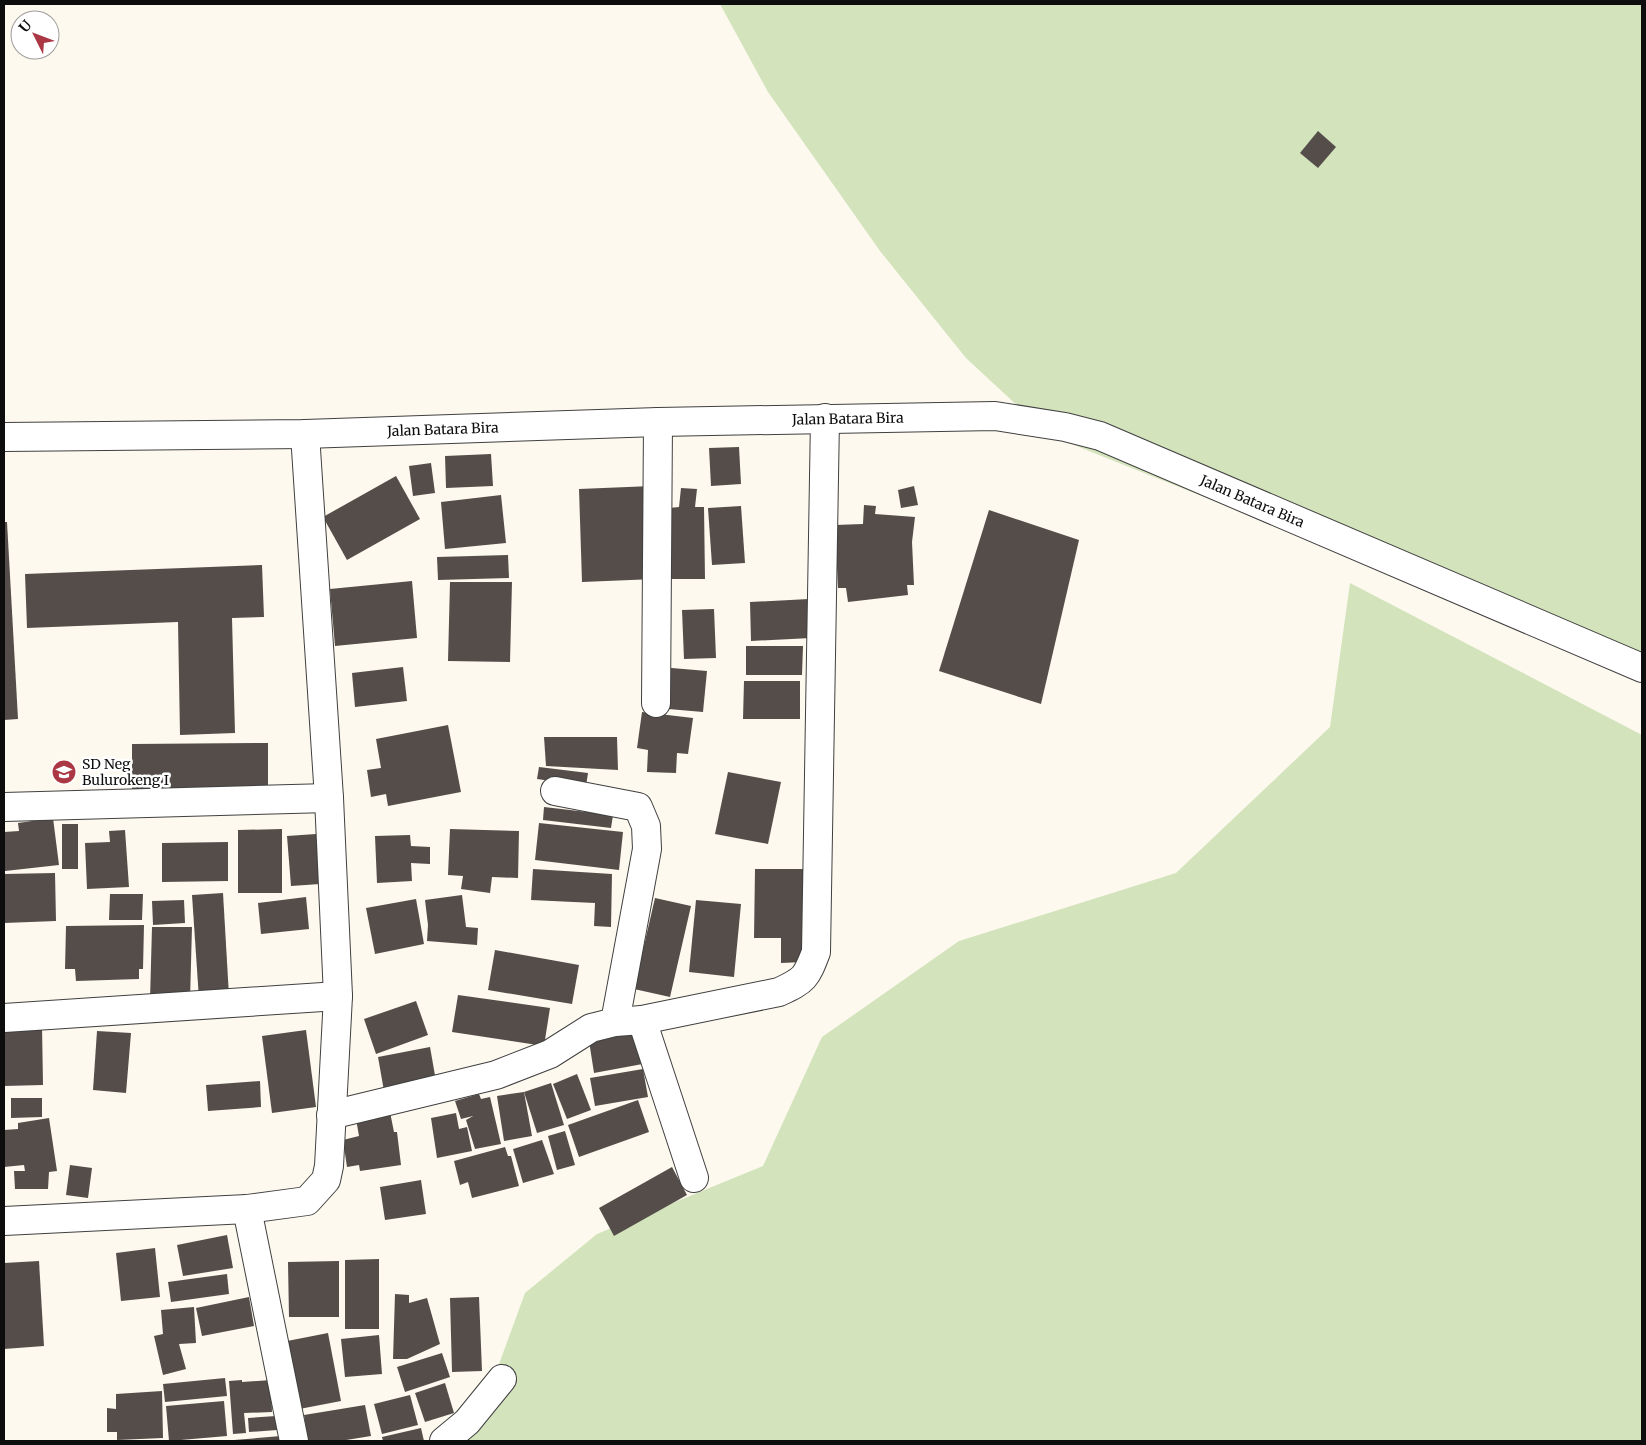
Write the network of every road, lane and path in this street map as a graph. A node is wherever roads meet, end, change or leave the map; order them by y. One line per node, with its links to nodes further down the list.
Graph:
1 (825, 418): 2 (street, Jalan Batara Bira); 5 (street, Jalan Batara Bira); 12 (street)
2 (658, 422): 3 (street, Jalan Batara Bira); 6 (street)
3 (305, 434): 4 (street, Jalan Batara Bira); 8 (street)
4 (4, 437)
5 (1642, 668)
6 (656, 703)
7 (555, 791): 13 (street)
8 (329, 798): 9 (street); 10 (street)
9 (4, 807)
10 (338, 996): 11 (street); 14 (street)
11 (4, 1018)
12 (642, 1020): 13 (street); 15 (street)
13 (615, 1022): 14 (street)
14 (331, 1115): 16 (street)
15 (694, 1178)
16 (247, 1209): 17 (street); 19 (street)
17 (4, 1221)
18 (502, 1379): 20 (street)
19 (294, 1441)
20 (444, 1441)

